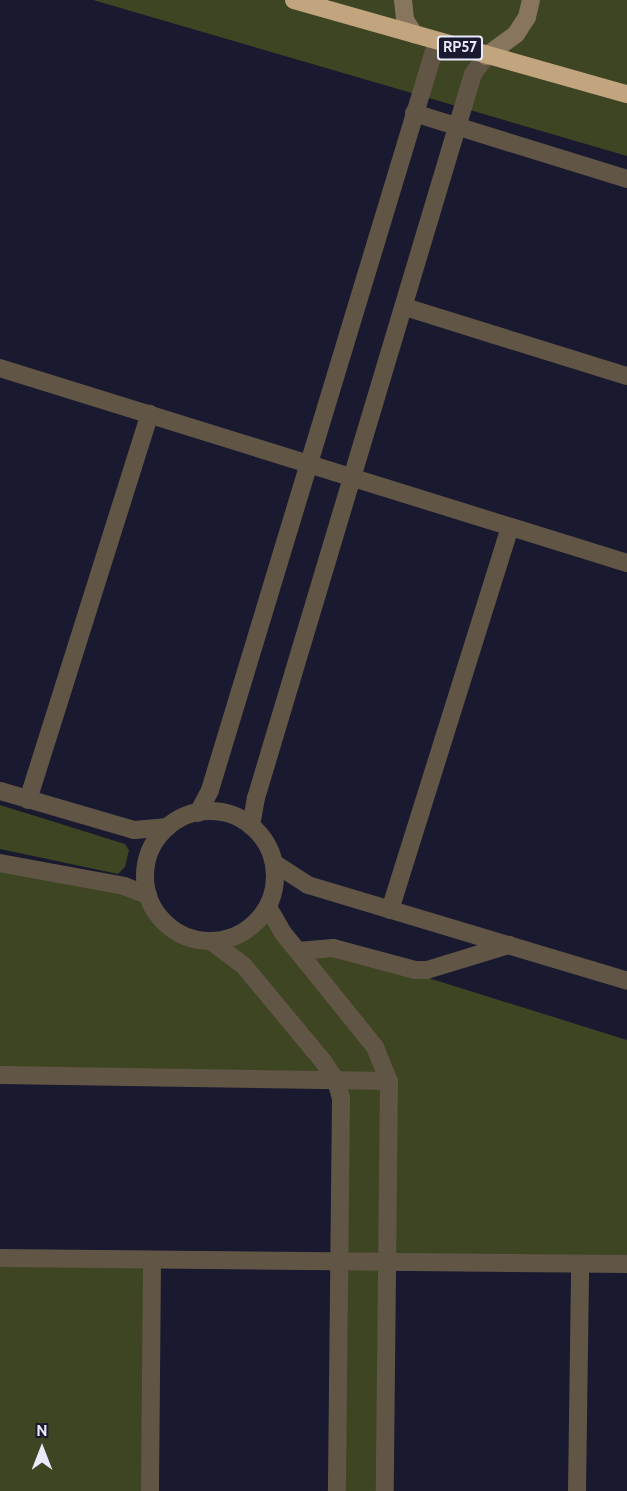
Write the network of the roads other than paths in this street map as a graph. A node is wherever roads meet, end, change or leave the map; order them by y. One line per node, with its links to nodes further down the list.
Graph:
1 (294, 0): 4 (highway, RP57)
2 (403, 0): 4 (street)
3 (531, 0): 6 (street)
4 (414, 34): 5 (highway, RP57)
5 (437, 41): 6 (highway, RP57); 8 (street)
6 (486, 56): 7 (highway, RP57); 9 (street)
7 (627, 94)
8 (414, 113): 9 (street); 15 (street)
9 (458, 127): 10 (street); 11 (street)
10 (627, 179)
11 (405, 307): 13 (street); 16 (street)
12 (0, 368): 14 (street)
13 (627, 376)
14 (150, 414): 15 (street); 20 (street)
15 (307, 465): 16 (street); 21 (street)
16 (354, 479): 17 (street); 22 (street)
17 (510, 527): 18 (street); 28 (street)
18 (627, 563)
19 (0, 791): 20 (street)
20 (28, 800): 23 (street)
21 (198, 813): 22 (street); 23 (street)
22 (251, 826): 25 (street)
23 (168, 827): 26 (street)
24 (0, 862): 26 (street)
25 (274, 863): 27 (street); 28 (street)
26 (148, 895): 29 (street)
27 (268, 907): 29 (street); 31 (street)
28 (390, 910): 30 (street)
29 (212, 941): 34 (street)
30 (509, 945): 31 (street); 32 (street)
31 (298, 951): 35 (street)
32 (627, 981)
33 (0, 1075): 34 (street)
34 (336, 1081): 35 (street); 39 (street)
35 (388, 1081): 38 (street)
36 (0, 1258): 37 (street)
37 (152, 1260): 39 (street); 42 (street)
38 (386, 1261): 39 (street); 40 (street); 44 (street)
39 (341, 1262): 43 (street)
40 (580, 1264): 41 (street); 45 (street)
41 (627, 1264)
42 (150, 1491)
43 (337, 1491)
44 (385, 1491)
45 (577, 1491)

